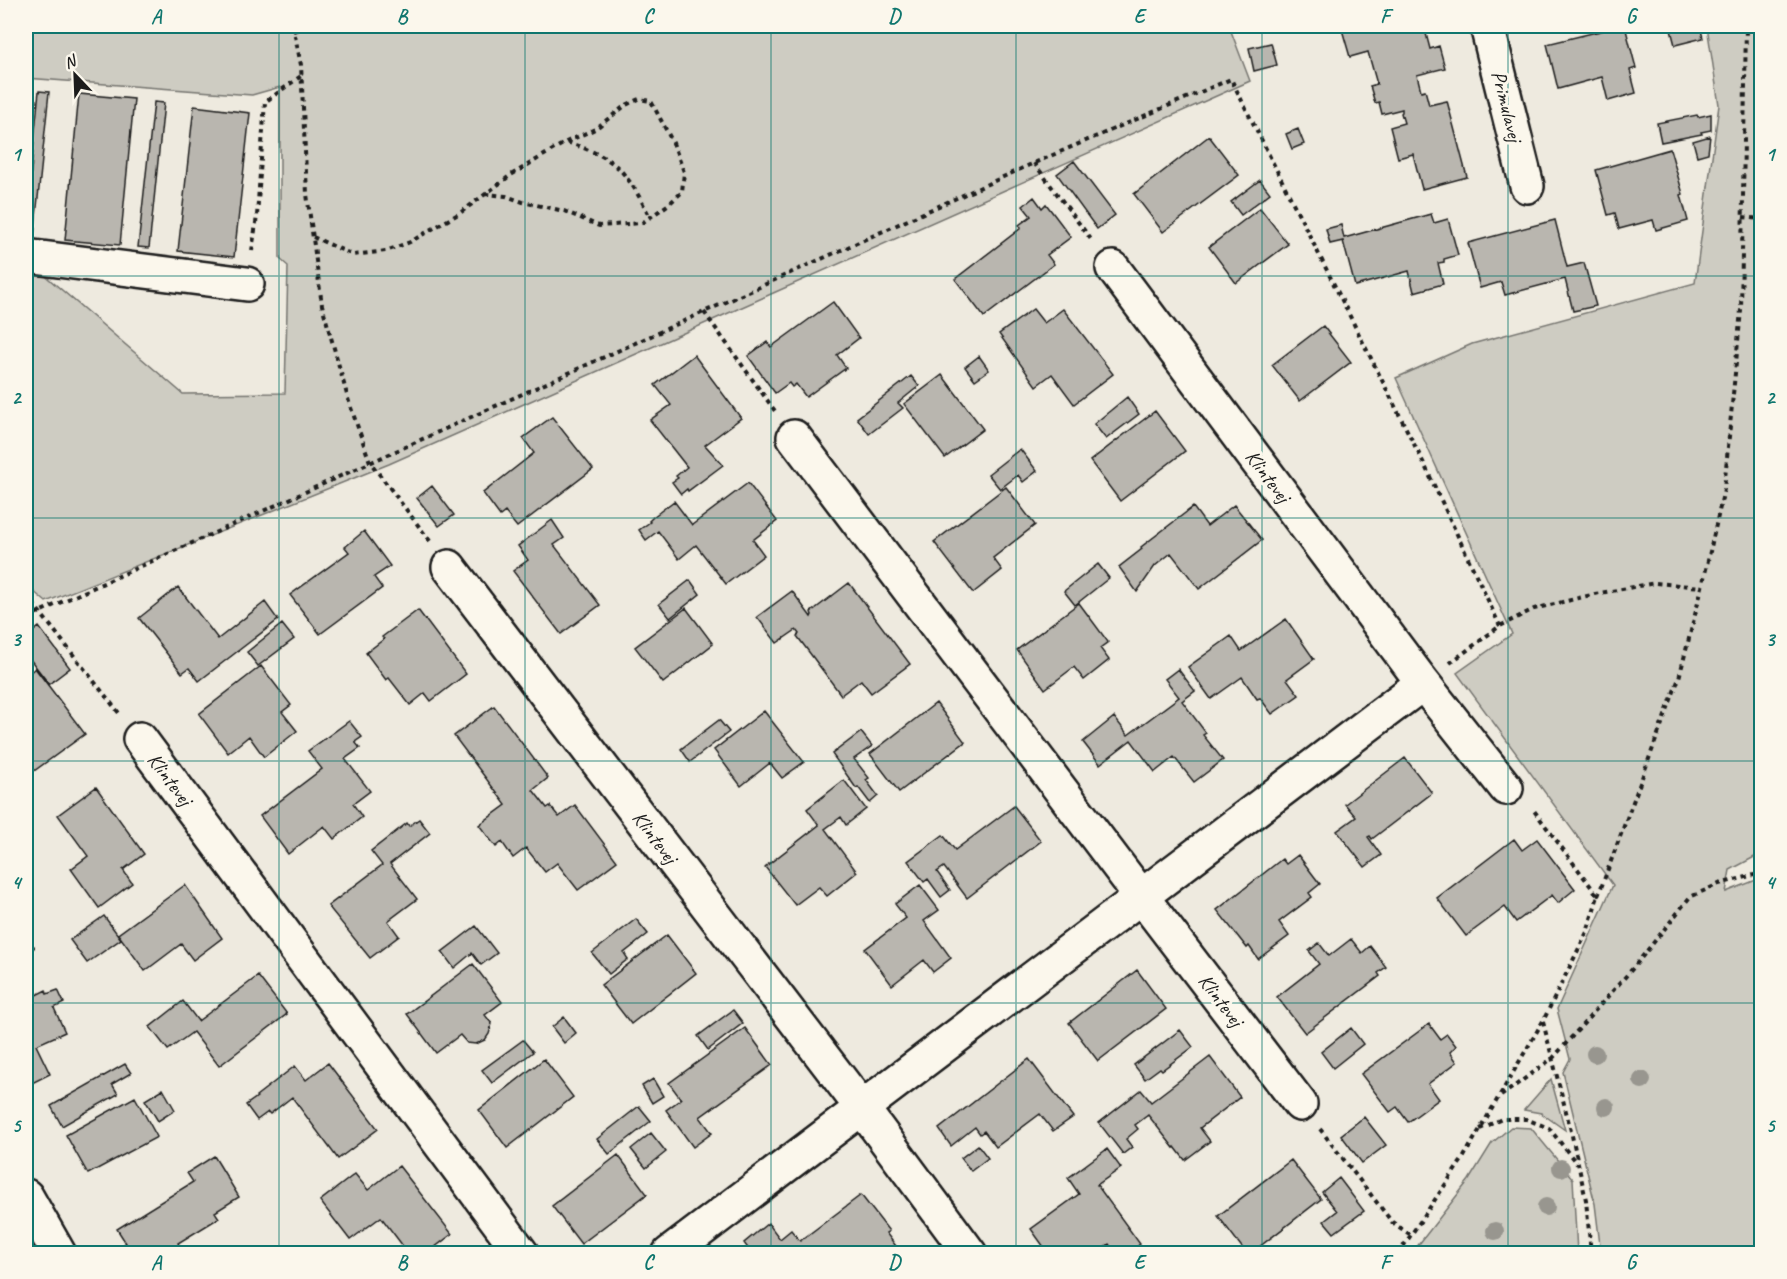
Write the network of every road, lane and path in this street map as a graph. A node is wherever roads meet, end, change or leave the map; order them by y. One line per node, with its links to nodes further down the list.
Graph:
1 (308, 26): 4 (path)
2 (1487, 26): 8 (street, Primulavej)
3 (1746, 26): 11 (path)
4 (293, 28): 5 (path)
5 (301, 76): 13 (path); 16 (path)
6 (566, 142): 9 (path); 10 (path); 10 (path)
7 (1034, 163): 15 (path); 17 (path); 25 (path)
8 (1527, 186)
9 (486, 194): 10 (path); 13 (path)
10 (651, 217)
11 (1743, 217): 12 (path); 21 (path)
12 (1761, 219)
13 (313, 237): 19 (path)
14 (26, 256): 16 (street)
15 (1113, 268): 26 (street, Klintevej)
16 (247, 284)
17 (704, 312): 18 (path); 19 (path)
18 (795, 437): 30 (street, Klintevej)
19 (370, 462): 20 (path); 23 (path)
20 (449, 567): 38 (street, Klintevej)
21 (1702, 587): 25 (path); 31 (path)
22 (26, 597): 23 (path)
23 (39, 611): 24 (path); 27 (path)
24 (26, 618)
25 (1500, 626): 26 (path)
26 (1423, 683): 28 (street, Klintevej); 30 (street)
27 (140, 739): 44 (street, Klintevej)
28 (1506, 788): 31 (path)
29 (1761, 873): 35 (path)
30 (1142, 896): 37 (street, Klintevej); 38 (street)
31 (1598, 896): 34 (path)
32 (26, 929): 33 (path)
33 (26, 951)
34 (1543, 1021): 35 (path); 36 (path)
35 (1553, 1058): 36 (path); 40 (path)
36 (1498, 1098): 39 (path)
37 (1300, 1104): 42 (path)
38 (862, 1108): 45 (street); 46 (street, Klintevej)
39 (1479, 1130): 40 (path); 42 (path)
40 (1579, 1166): 48 (path)
41 (26, 1196): 43 (street)
42 (1411, 1235): 47 (path)
43 (59, 1254)
44 (522, 1254)
45 (669, 1254)
46 (970, 1254)
47 (1398, 1254)
48 (1591, 1254)

